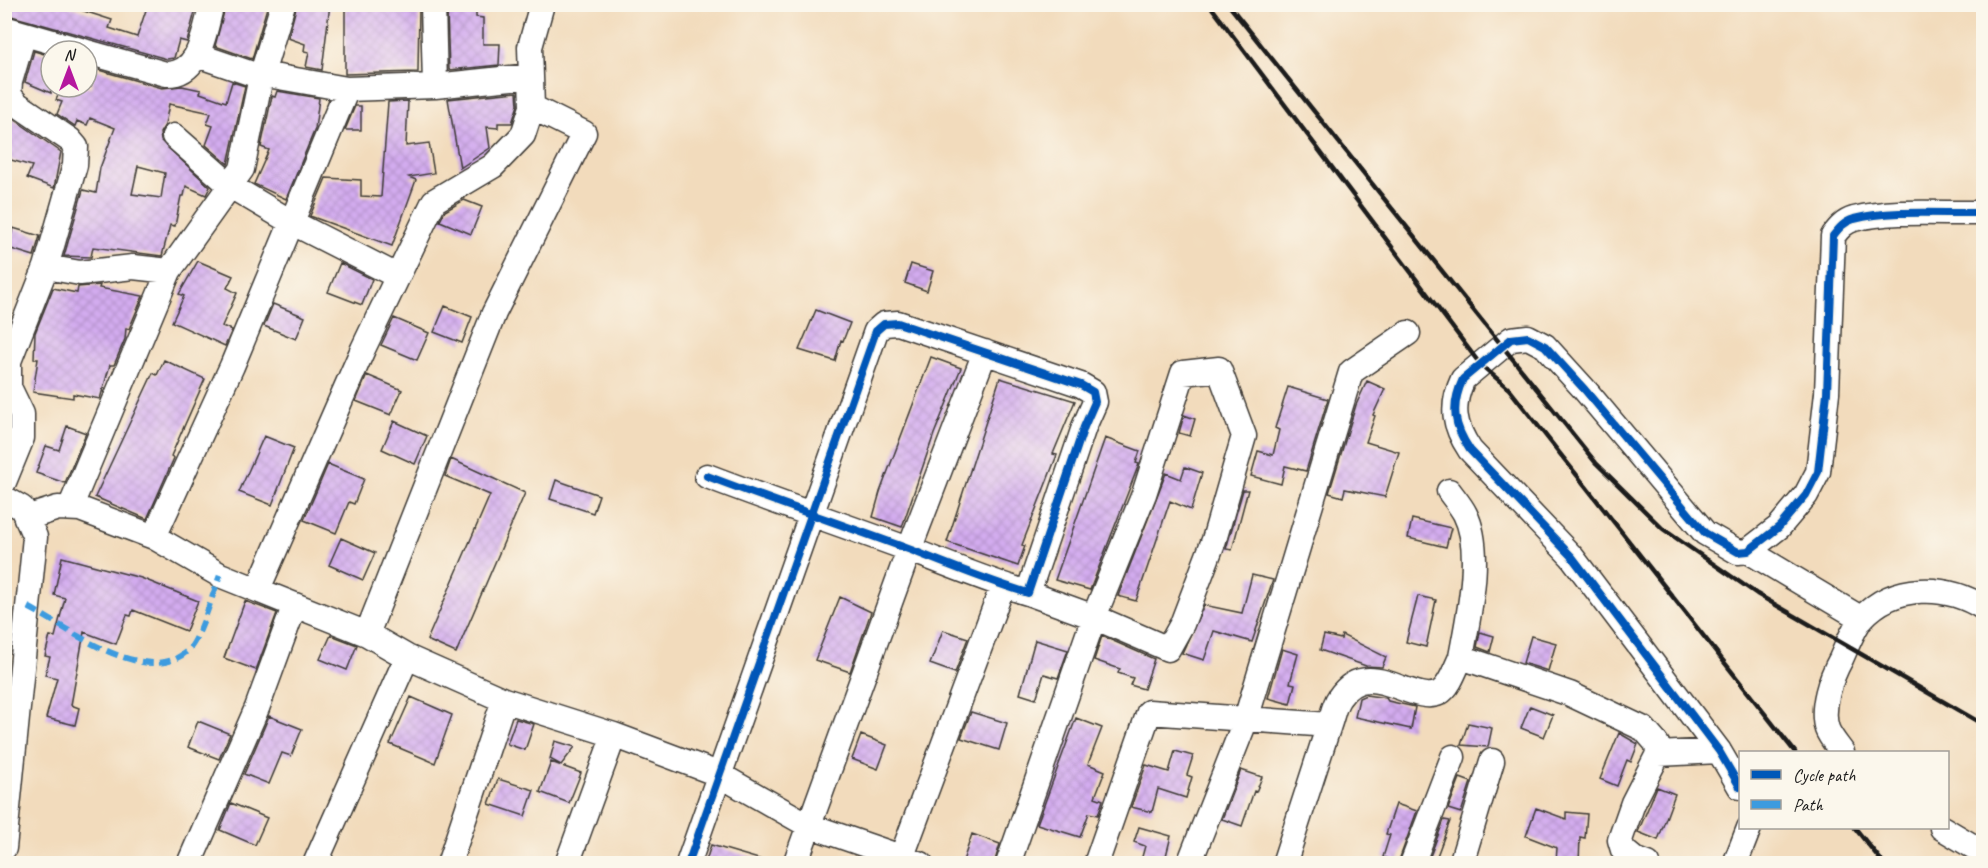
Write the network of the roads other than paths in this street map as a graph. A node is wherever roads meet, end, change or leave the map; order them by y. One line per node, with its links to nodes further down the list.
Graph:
1 (212, 4): 8 (street)
2 (283, 4): 10 (street)
3 (433, 4): 11 (street)
4 (542, 4): 9 (street)
5 (14, 31): 6 (street); 18 (street)
6 (43, 39)
7 (99, 55): 8 (street)
8 (197, 55): 10 (street)
9 (531, 76): 11 (street); 13 (street)
10 (261, 77): 12 (street); 15 (street)
11 (435, 86): 12 (street)
12 (347, 89): 17 (street)
13 (532, 107): 20 (street); 40 (street)
14 (174, 136): 15 (street)
15 (232, 187): 17 (street); 19 (street)
16 (1983, 213): 32 (street)
17 (291, 222): 20 (street); 30 (street)
18 (46, 267): 19 (street); 24 (street)
19 (169, 271): 27 (street)
20 (397, 276): 34 (street)
21 (1408, 333): 44 (street)
22 (985, 352): 28 (street); 31 (street); 35 (street)
23 (707, 476): 28 (street)
24 (4, 482)
25 (1449, 491): 42 (street)
26 (4, 498): 29 (street)
27 (70, 508): 29 (street); 30 (street)
28 (813, 516): 31 (street); 52 (street)
29 (26, 518): 57 (street)
30 (154, 537): 34 (street)
31 (909, 550): 33 (street); 54 (street)
32 (1748, 551): 39 (street); 47 (street)
33 (1003, 585): 35 (street); 59 (street)
34 (258, 589): 36 (street)
35 (1028, 593): 38 (street)
36 (294, 607): 40 (street); 60 (street)
37 (1983, 608): 39 (street)
38 (1094, 617): 38 (street); 66 (street)
39 (1862, 619): 48 (street)
40 (367, 634): 41 (street)
41 (407, 657): 43 (street); 61 (street)
42 (1461, 657): 45 (street); 49 (street)
43 (504, 700): 46 (street); 62 (street)
44 (1246, 718): 45 (street); 67 (street); 68 (street)
45 (1329, 725): 69 (street)
46 (614, 735): 52 (street); 63 (street)
47 (1719, 751): 49 (street); 53 (street)
48 (1841, 751)
49 (1658, 754): 72 (street)
50 (1453, 757): 70 (street)
51 (1492, 761): 71 (street)
52 (718, 774): 54 (street); 64 (street)
53 (1739, 785)
54 (808, 825): 59 (street); 65 (street)
55 (1749, 829): 73 (street)
56 (1944, 829): 58 (street)
57 (4, 848)
58 (1983, 853)
59 (907, 861)
60 (189, 864)
61 (315, 864)
62 (449, 864)
63 (567, 864)
64 (688, 864)
65 (795, 864)
66 (1008, 864)
67 (1096, 864)
68 (1189, 864)
69 (1284, 864)
70 (1412, 864)
71 (1461, 864)
72 (1648, 864)
73 (1735, 864)

